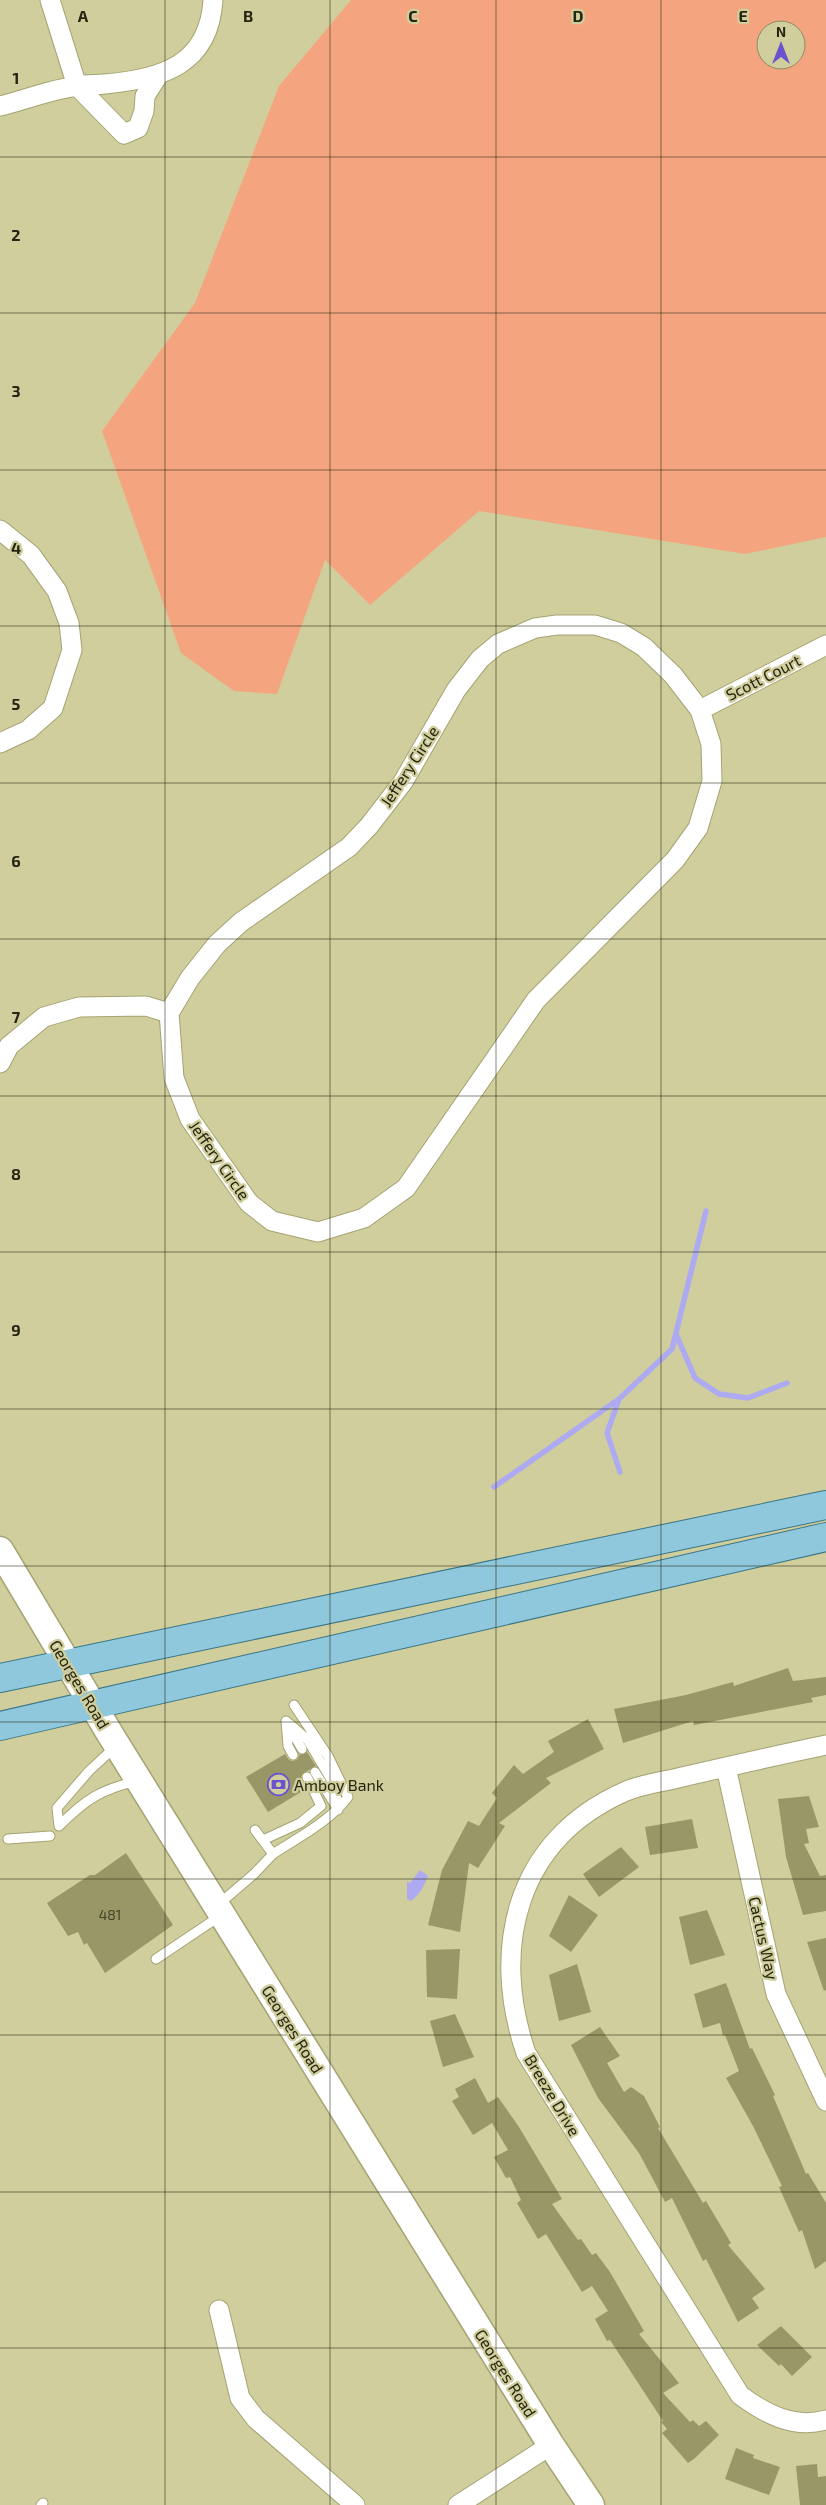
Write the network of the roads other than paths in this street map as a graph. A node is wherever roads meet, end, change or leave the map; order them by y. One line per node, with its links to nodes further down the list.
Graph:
1 (50, 0): 4 (street)
2 (213, 0): 3 (street)
3 (160, 74): 4 (street); 4 (street)
4 (77, 86): 5 (street)
5 (0, 106)
6 (0, 530): 9 (street)
7 (826, 645): 8 (street, Scott Court)
8 (700, 710): 10 (street, Jeffery Circle); 10 (street, Jeffery Circle)
9 (0, 743)
10 (168, 1013): 11 (street)
11 (5, 1041): 12 (street)
12 (0, 1063)
13 (826, 1505): 16 (main road)
14 (826, 1537): 19 (main road)
15 (0, 1550): 16 (street, Georges Road)
16 (69, 1664): 17 (main road); 19 (street, Georges Road)
17 (0, 1678)
18 (294, 1705): 28 (lane)
19 (94, 1706): 21 (main road); 22 (street, Georges Road)
20 (286, 1721): 24 (lane); 25 (lane); 28 (lane)
21 (0, 1726)
22 (117, 1745): 27 (street, Georges Road); 27 (lane)
23 (826, 1745): 26 (street, Breeze Drive)
24 (302, 1749)
25 (293, 1755)
26 (726, 1767): 36 (street, Cactus Way); 38 (street, Breeze Drive)
27 (140, 1780): 34 (street, Georges Road)
28 (338, 1810): 32 (lane); 33 (lane)
29 (255, 1830): 32 (lane)
30 (50, 1836): 31 (lane)
31 (8, 1839)
32 (263, 1840): 33 (lane)
33 (273, 1854): 34 (lane)
34 (220, 1910): 35 (lane); 39 (street, Georges Road)
35 (156, 1960)
36 (826, 2101)
37 (219, 2310): 40 (street)
38 (826, 2420)
39 (551, 2445): 41 (street); 42 (street, Georges Road)
40 (351, 2504)
41 (458, 2505)
42 (591, 2505)

